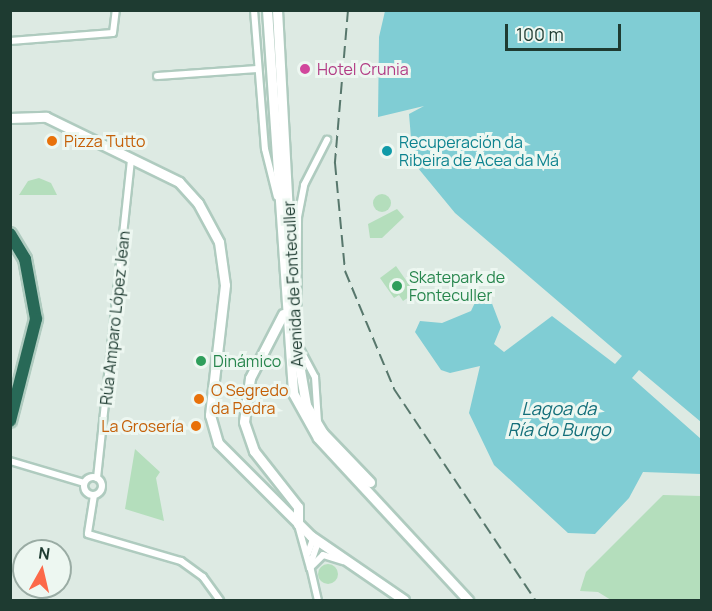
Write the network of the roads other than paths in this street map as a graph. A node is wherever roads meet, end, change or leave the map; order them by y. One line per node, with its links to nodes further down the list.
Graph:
1 (116, 10): 7 (street)
2 (254, 10): 8 (street)
3 (267, 10): 14 (main road, Avenida de Fonteculler)
4 (272, 10): 6 (street)
5 (278, 10): 6 (main road, Avenida de Fonteculler)
6 (279, 26): 10 (main road, Avenida de Fonteculler)
7 (10, 41)
8 (258, 69): 9 (street); 13 (street)
9 (157, 76)
10 (282, 80): 14 (main road); 20 (main road, Avenida de Fonteculler)
11 (10, 118): 15 (main road)
12 (327, 140): 22 (street)
13 (265, 149): 14 (street); 16 (street)
14 (276, 151): 16 (main road, Avenida de Fonteculler)
15 (131, 158): 27 (street, Rúa Amparo López Jean); 30 (main road)
16 (281, 207): 18 (main road, Avenida de Fonteculler)
17 (10, 234): 21 (highway)
18 (287, 286): 19 (main road, Avenida de Fonteculler); 30 (main road)
19 (286, 350): 23 (street); 25 (main road, Avenida de Fonteculler)
20 (301, 383): 22 (street); 23 (main road, Avenida de Fonteculler)
21 (16, 387): 24 (highway)
22 (316, 387): 23 (street); 25 (street)
23 (302, 395): 25 (main road, Avenida de Fonteculler)
24 (10, 421)
25 (314, 425): 37 (main road, Avenida de Fonteculler); 38 (main road, Avenida de Fonteculler)
26 (10, 461): 28 (street)
27 (97, 478): 28 (street); 29 (street, Rúa Amparo López Jean)
28 (84, 483): 29 (street)
29 (94, 495): 34 (street)
30 (298, 524): 31 (main road); 33 (street)
31 (318, 542): 32 (main road); 33 (street)
32 (354, 566): 33 (street); 36 (main road)
33 (310, 568): 35 (street)
34 (220, 600)
35 (318, 600)
36 (404, 600)
37 (467, 600)
38 (475, 600)

